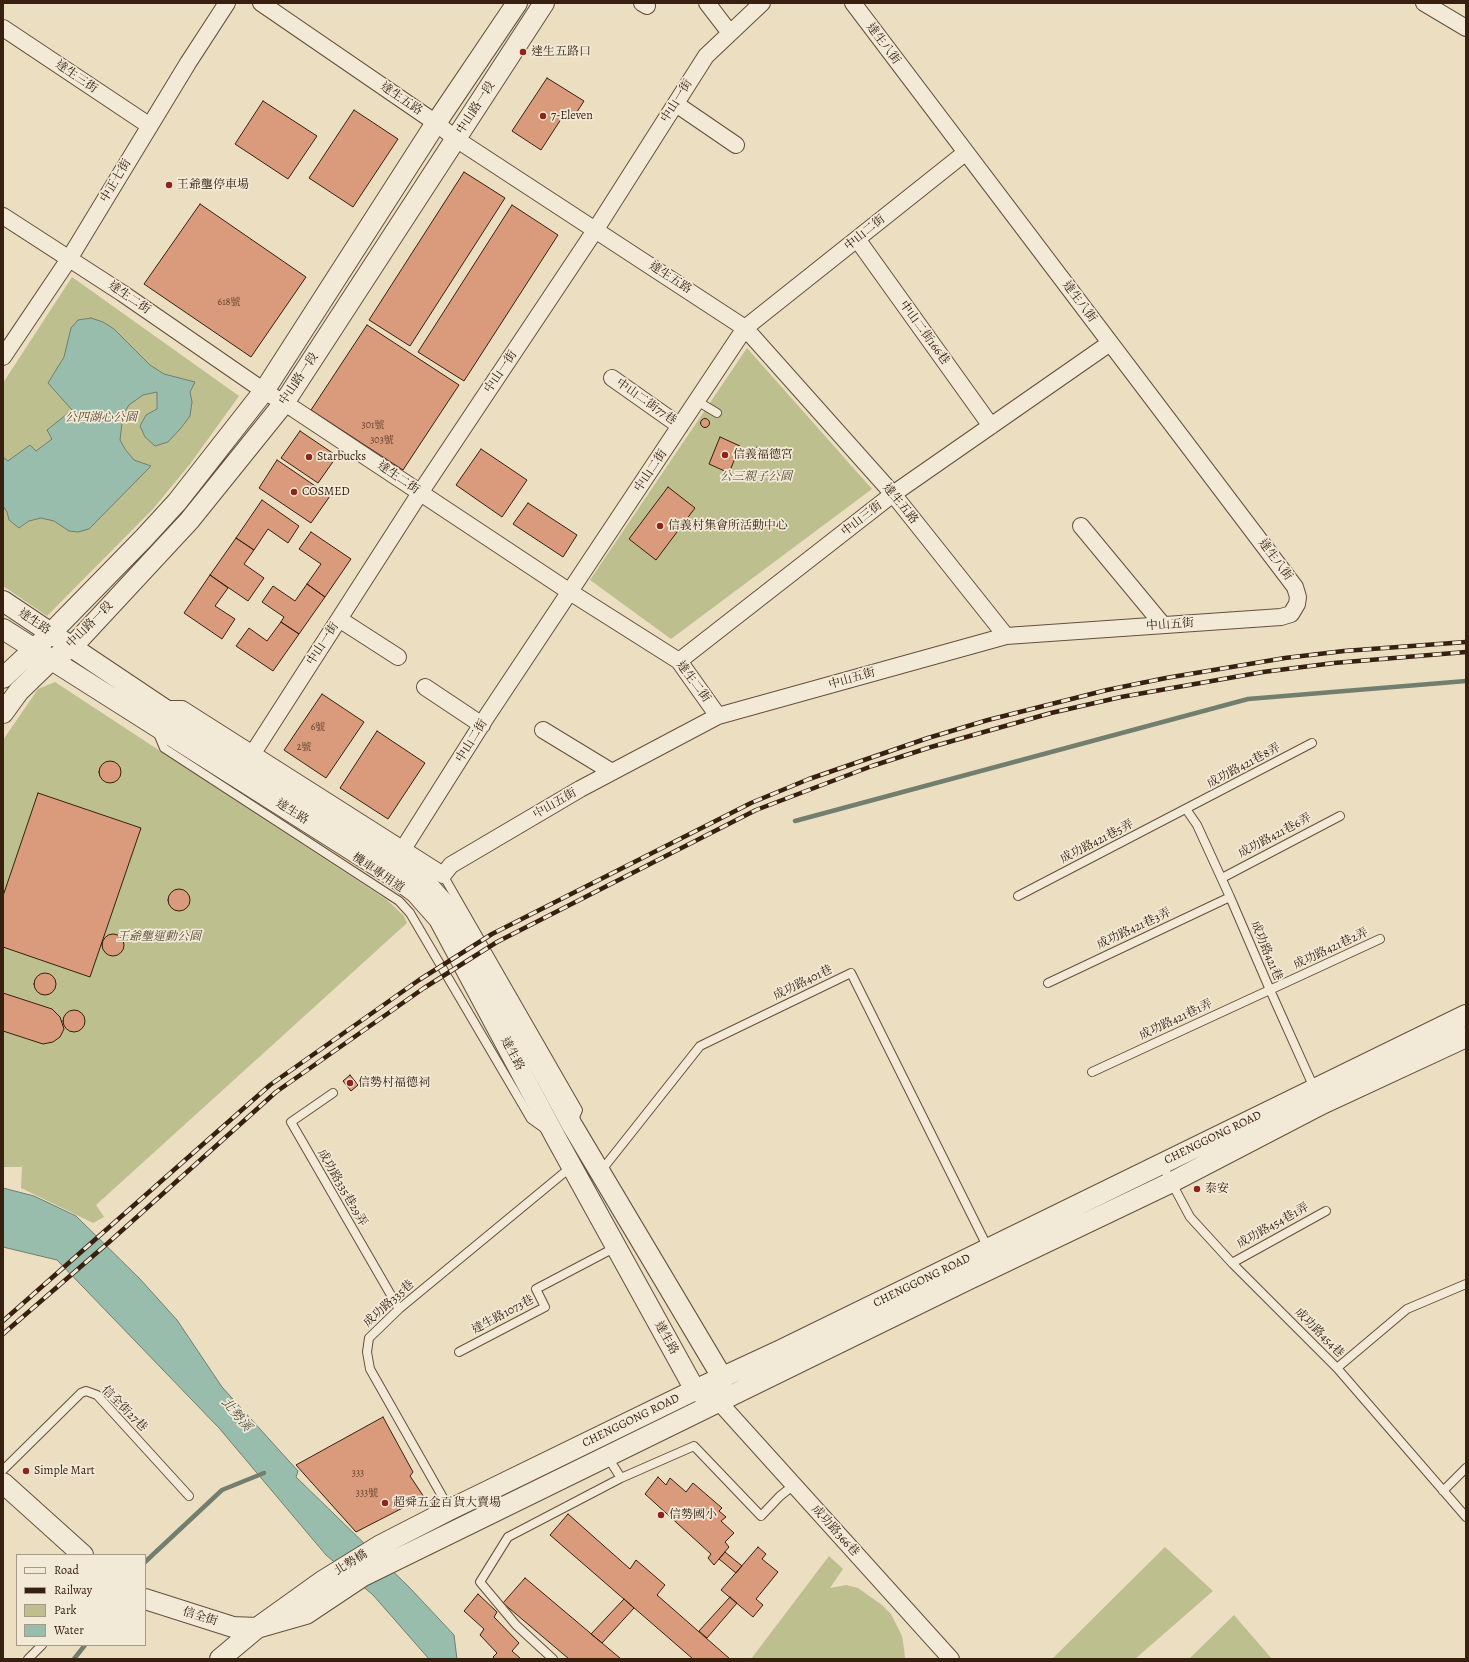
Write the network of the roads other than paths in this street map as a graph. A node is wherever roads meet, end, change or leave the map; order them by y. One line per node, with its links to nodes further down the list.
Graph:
1 (227, 3): 14 (street, 中正七街)
2 (261, 3): 13 (street, 達生五路)
3 (517, 3): 13 (street, 中山路一段)
4 (544, 3): 15 (street, 中山路一段)
5 (707, 3): 11 (street)
6 (762, 3): 11 (street, 中山一街)
7 (853, 3): 17 (street, 達生八街)
8 (1424, 3): 10 (street)
9 (3, 28): 14 (street, 達生三街)
10 (1466, 28)
11 (730, 33): 12 (street, 中山一街)
12 (676, 104): 16 (street); 19 (street, 中山一街)
13 (436, 123): 15 (street, 達生五路); 26 (street, 中山路一段)
14 (150, 126): 21 (street, 中正七街)
15 (456, 139): 19 (street, 達生五路); 28 (street, 中山路一段)
16 (736, 145)
17 (965, 153): 20 (street, 中山二街); 23 (street, 達生八街)
18 (3, 216): 21 (street, 達生二街)
19 (596, 229): 22 (street, 達生五路); 32 (street, 中山一街)
20 (857, 239): 22 (street, 中山二街); 31 (street, 中山二街166巷)
21 (69, 259): 24 (street, 中正七街); 26 (street, 達生二街)
22 (745, 328): 27 (street, 中山二街); 33 (street, 達生五路)
23 (1110, 343): 31 (street, 中山三街); 37 (street, 達生八街)
24 (3, 357)
25 (612, 378): 30 (street, 中山二街77巷)
26 (264, 391): 28 (street, 達生二街); 41 (street, 中山路一段)
27 (697, 402): 29 (lane); 30 (street, 中山二街)
28 (284, 403): 32 (street, 達生二街); 43 (street, 中山路一段)
29 (717, 413)
30 (680, 426): 35 (street, 中山二街)
31 (991, 426): 33 (street, 中山三街)
32 (420, 493): 35 (street, 達生二街); 38 (street, 中山一街)
33 (893, 494): 42 (street, 達生五路); 47 (street, 中山三街)
34 (1081, 526): 39 (street)
35 (570, 592): 47 (street, 達生二街); 53 (street, 中山二街)
36 (3, 601): 41 (street, 達生路)
37 (1297, 604): 39 (street, 中山五街)
38 (339, 619): 45 (street); 56 (street, 中山一街)
39 (1163, 625): 42 (street, 中山五街)
40 (3, 629): 44 (street, 達生路)
41 (50, 634): 43 (street, 達生路); 44 (street, 中山路一段)
42 (1006, 636): 51 (street, 中山五街)
43 (72, 646): 46 (street, 中山路一段); 52 (street, 達生路)
44 (34, 649): 46 (street, 達生路); 48 (street, 中山路一段)
45 (398, 657)
46 (51, 660): 50 (street, 中山路一段); 52 (street, 達生路)
47 (679, 661): 51 (street, 達生二街)
48 (3, 678)
49 (425, 687): 53 (street)
50 (3, 713)
51 (718, 716): 57 (street, 中山五街)
52 (160, 717): 56 (street, 達生路); 73 (street, 達生路); 75 (street, 達生路)
53 (482, 725): 60 (street, 中山二街)
54 (543, 730): 57 (street)
55 (1312, 743): 58 (lane, 成功路421巷8弄)
56 (253, 753): 60 (street, 達生路)
57 (612, 772): 61 (street, 中山五街)
58 (1186, 809): 62 (lane, 成功路421巷); 63 (lane, 成功路421巷5弄)
59 (1340, 816): 62 (lane, 成功路421巷6弄)
60 (403, 849): 61 (street, 達生路)
61 (443, 875): 73 (lane)
62 (1222, 878): 64 (lane, 成功路421巷)
63 (1018, 896)
64 (1230, 897): 66 (lane, 成功路421巷3弄); 67 (lane, 成功路421巷)
65 (1380, 939): 67 (lane, 成功路421巷2弄)
66 (1048, 983)
67 (1270, 990): 70 (lane, 成功路421巷1弄); 72 (lane, 成功路421巷)
68 (1466, 1015): 72 (street, CHENGGONG ROAD)
69 (1466, 1037): 72 (street, CHENGGONG ROAD)
70 (1092, 1072)
71 (333, 1092): 84 (lane, 成功路335巷29弄)
72 (1318, 1096): 74 (street, CHENGGONG ROAD); 77 (street, CHENGGONG ROAD)
73 (572, 1125): 76 (street, 達生路)
74 (1161, 1163): 77 (lane, 成功路454巷); 80 (street, CHENGGONG ROAD)
75 (572, 1167): 79 (street, 達生路); 84 (lane, 成功路335巷)
76 (600, 1172): 80 (lane, 成功路401巷); 87 (street, 達生路)
77 (1172, 1182): 81 (lane, 成功路454巷); 82 (street, CHENGGONG ROAD)
78 (1326, 1211): 81 (lane, 成功路454巷1弄)
79 (616, 1247): 85 (lane, 達生路1073巷); 88 (street, 達生路)
80 (988, 1248): 82 (street, CHENGGONG ROAD)
81 (1232, 1263): 86 (lane, 成功路454巷)
82 (963, 1272): 87 (street, CHENGGONG ROAD); 89 (street, CHENGGONG ROAD)
83 (1466, 1284): 86 (lane)
84 (399, 1309): 99 (lane, 成功路335巷)
85 (459, 1352)
86 (1337, 1368): 96 (lane, 成功路454巷)
87 (722, 1377): 88 (street, CHENGGONG ROAD); 89 (street)
88 (695, 1390): 89 (street); 90 (street, CHENGGONG ROAD)
89 (719, 1402): 90 (street, CHENGGONG ROAD); 95 (street, 成功路366巷)
90 (602, 1447): 93 (lane); 99 (street, CHENGGONG ROAD)
91 (1466, 1468): 96 (lane)
92 (3, 1470): 97 (lane, 信全街27巷)
93 (621, 1478): 95 (lane); 108 (lane)
94 (3, 1483): 101 (street)
95 (794, 1485): 109 (street, 成功路366巷)
96 (1443, 1491): 98 (lane, 成功路454巷)
97 (189, 1496)
98 (1466, 1517)
99 (454, 1519): 100 (street, CHENGGONG ROAD); 102 (street, CHENGGONG ROAD)
100 (379, 1546): 104 (street, 北勢橋)
101 (82, 1554)
102 (391, 1562): 104 (street, 北勢橋)
103 (146, 1599): 104 (street, 信全街)
104 (257, 1628): 107 (street)
105 (41, 1646): 106 (lane)
106 (28, 1659)
107 (220, 1659)
108 (553, 1659)
109 (951, 1659)

